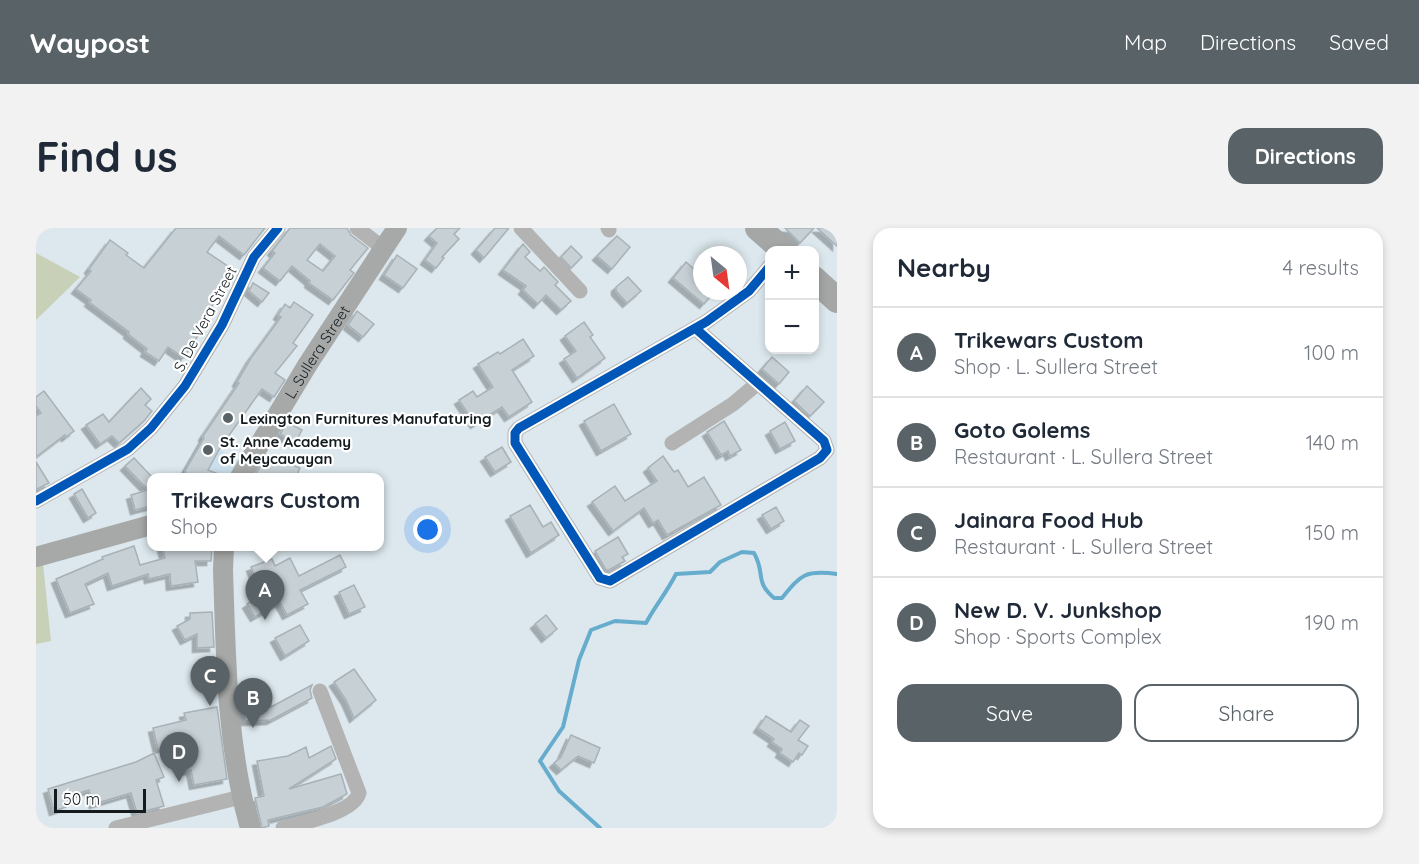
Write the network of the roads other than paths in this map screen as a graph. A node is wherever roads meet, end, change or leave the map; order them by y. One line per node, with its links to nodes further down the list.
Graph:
1 (278, 228): 16 (street, S. De Vera Street)
2 (357, 228): 7 (street)
3 (397, 228): 7 (street, L. Sullera Street)
4 (520, 228): 10 (street)
5 (758, 228): 6 (highway)
6 (778, 246)
7 (383, 248): 15 (street, L. Sullera Street)
8 (765, 272): 12 (street)
9 (819, 284): 11 (highway)
10 (580, 291)
11 (837, 300)
12 (695, 328): 13 (street); 13 (street)
13 (758, 383): 14 (street)
14 (672, 443)
15 (242, 473)
16 (36, 501)
17 (147, 526): 19 (street)
18 (224, 551): 21 (street)
19 (36, 557)
20 (320, 692): 24 (street)
21 (241, 797): 22 (street); 23 (street)
22 (116, 828)
23 (250, 828)
24 (284, 828)

